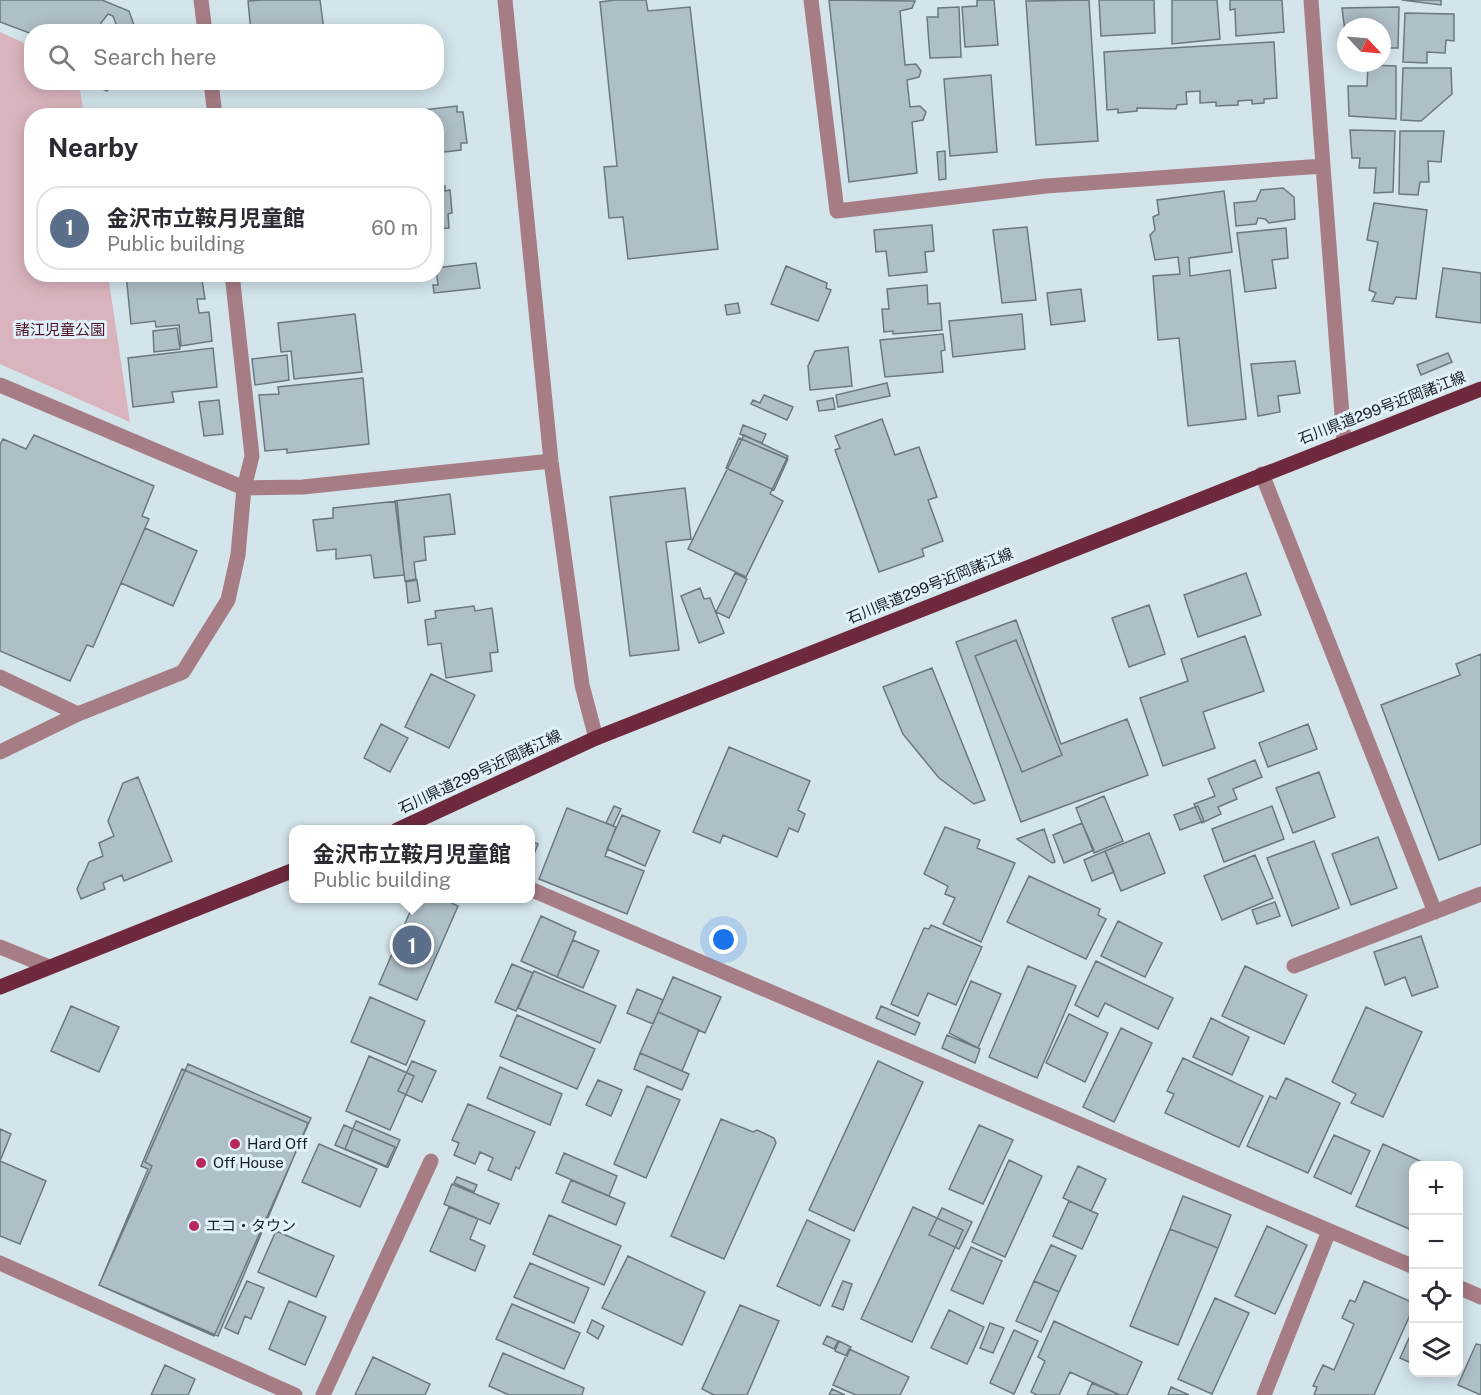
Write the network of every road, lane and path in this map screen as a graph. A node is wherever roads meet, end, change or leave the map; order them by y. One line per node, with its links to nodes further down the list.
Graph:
1 (201, 0): 5 (street)
2 (505, 0): 13 (street)
3 (811, 0): 8 (street)
4 (1311, 0): 8 (street)
5 (204, 24)
6 (212, 90): 7 (street)
7 (213, 108)
8 (1323, 166): 12 (street)
9 (233, 282): 15 (street)
10 (0, 385): 15 (street)
11 (1481, 389): 12 (main road, 石川県道299号近岡諸江線)
12 (1344, 441): 14 (main road, 石川県道299号近岡諸江線)
13 (551, 461): 15 (street); 18 (street)
14 (1262, 474): 18 (main road, 石川県道299号近岡諸江線); 24 (street)
15 (244, 488): 17 (street)
16 (0, 677): 17 (street)
17 (78, 714): 19 (street)
18 (596, 738): 20 (main road, 石川県道299号近岡諸江線)
19 (0, 752)
20 (408, 825)
21 (289, 872): 27 (main road)
22 (535, 891): 30 (street)
23 (1481, 894): 24 (street)
24 (1436, 912): 26 (street)
25 (0, 947): 27 (street)
26 (1294, 966)
27 (49, 967): 28 (main road)
28 (0, 987)
29 (430, 1161): 36 (street)
30 (1329, 1231): 32 (street); 37 (street)
31 (0, 1263): 35 (street)
32 (1409, 1265)
33 (1463, 1289): 34 (street)
34 (1481, 1297)
35 (296, 1395)
36 (323, 1395)
37 (1264, 1395)

